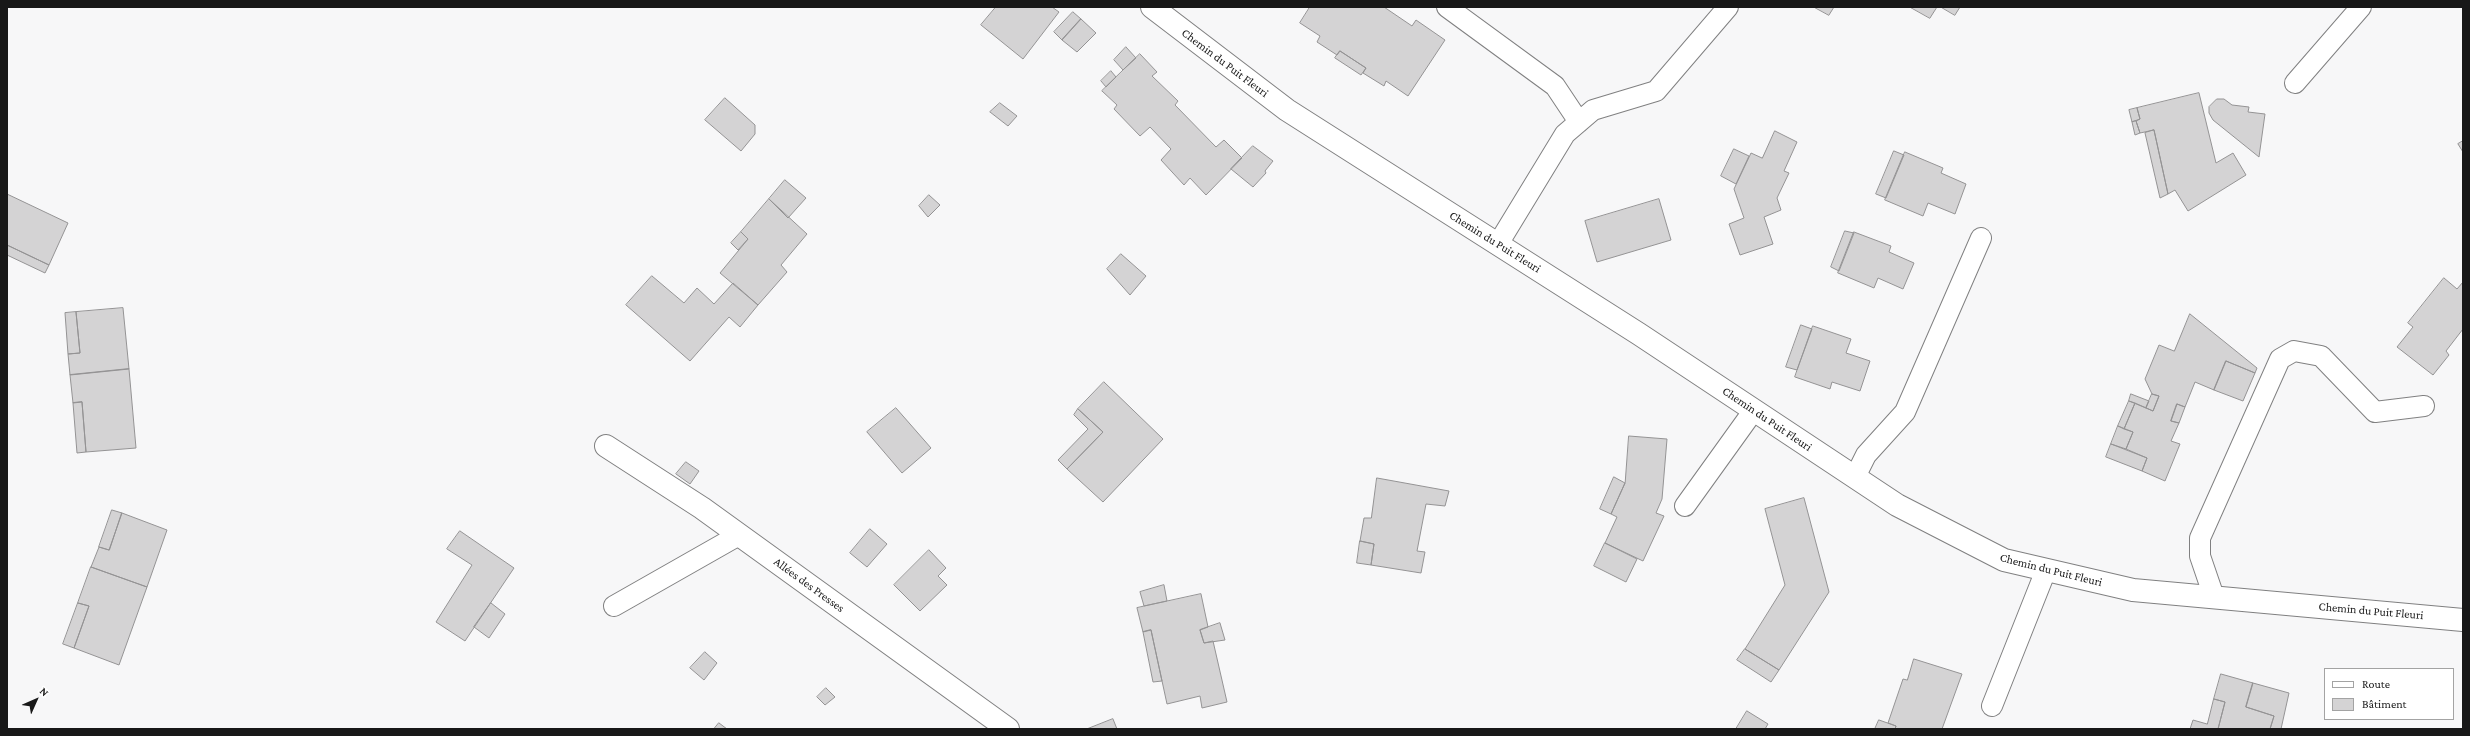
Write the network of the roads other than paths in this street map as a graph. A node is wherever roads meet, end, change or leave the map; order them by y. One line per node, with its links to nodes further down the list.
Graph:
1 (1152, 7): 8 (street, Chemin du Puit Fleuri)
2 (1447, 7): 6 (lane)
3 (1728, 7): 6 (lane)
4 (2361, 7): 5 (lane)
5 (2295, 83)
6 (1579, 122): 8 (lane)
7 (1981, 238): 12 (lane)
8 (1498, 244): 10 (street, Chemin du Puit Fleuri)
9 (2424, 406): 16 (lane)
10 (1754, 410): 12 (street, Chemin du Puit Fleuri); 13 (lane)
11 (606, 446): 14 (street, Allées des Presses)
12 (1855, 478): 15 (street, Chemin du Puit Fleuri)
13 (1685, 506)
14 (739, 535): 17 (lane); 20 (street, Allées des Presses)
15 (2046, 570): 16 (street, Chemin du Puit Fleuri); 19 (lane)
16 (2214, 597): 18 (street, Chemin du Puit Fleuri)
17 (614, 606)
18 (2463, 620)
19 (1992, 706)
20 (1008, 729)

